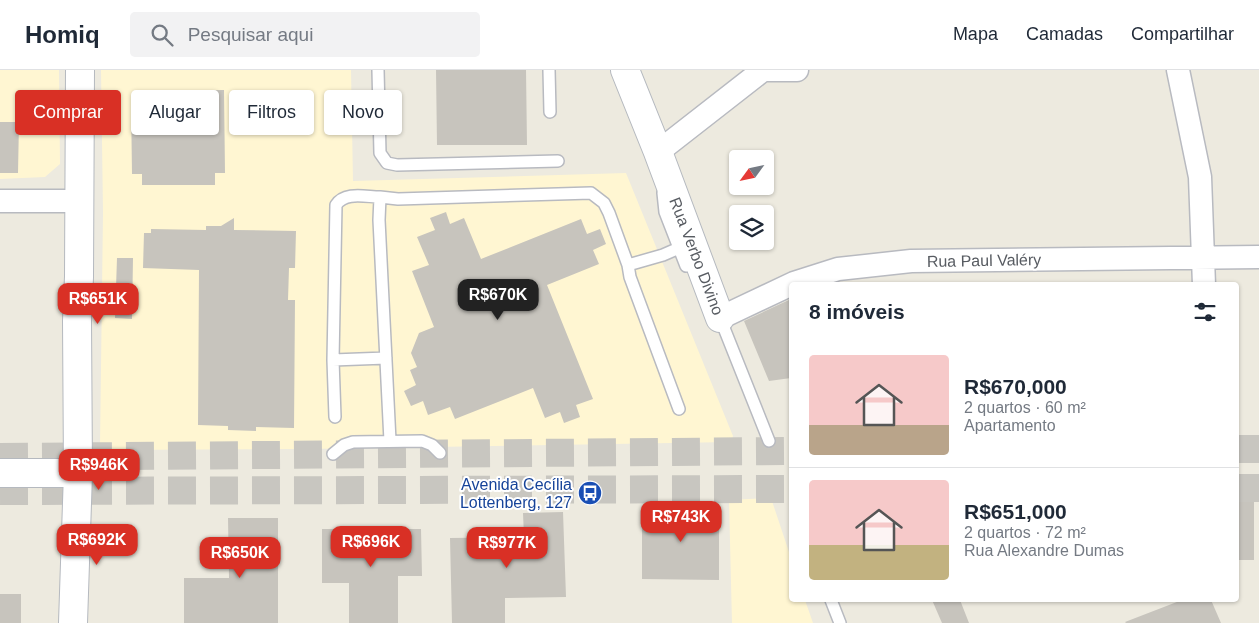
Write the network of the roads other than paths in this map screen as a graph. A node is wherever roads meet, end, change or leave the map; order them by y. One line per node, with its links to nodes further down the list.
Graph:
1 (80, 70): 13 (street)
2 (378, 70): 10 (lane)
3 (549, 70): 8 (lane)
4 (625, 70): 9 (street, Rua Verbo Divino)
5 (763, 70): 6 (street); 9 (street)
6 (797, 70)
7 (1178, 70): 16 (street)
8 (550, 112)
9 (661, 160): 14 (lane); 23 (street, Rua Verbo Divino)
10 (558, 162)
11 (380, 198): 17 (lane); 24 (lane); 25 (lane)
12 (0, 201): 13 (street)
13 (79, 201): 33 (street)
14 (679, 248): 17 (lane); 18 (lane)
15 (1259, 257): 16 (street, Rua Paul Valéry)
16 (1204, 258): 19 (street, Rua Paul Valéry); 20 (street)
17 (628, 265): 26 (lane)
18 (691, 279)
19 (797, 282)
20 (1204, 282)
21 (789, 285): 23 (street, Rua Paul Valéry)
22 (699, 293): 23 (lane)
23 (720, 318): 28 (lane, Rua Verbo Divino)
24 (386, 358): 25 (lane); 29 (lane)
25 (333, 360): 27 (lane)
26 (679, 409)
27 (335, 417)
28 (769, 441)
29 (390, 442): 30 (lane); 31 (lane)
30 (440, 453)
31 (333, 454)
32 (0, 473): 33 (street)
33 (78, 473): 35 (street)
34 (833, 605): 36 (lane); 37 (lane)
35 (73, 623)
36 (833, 623)
37 (840, 623)

